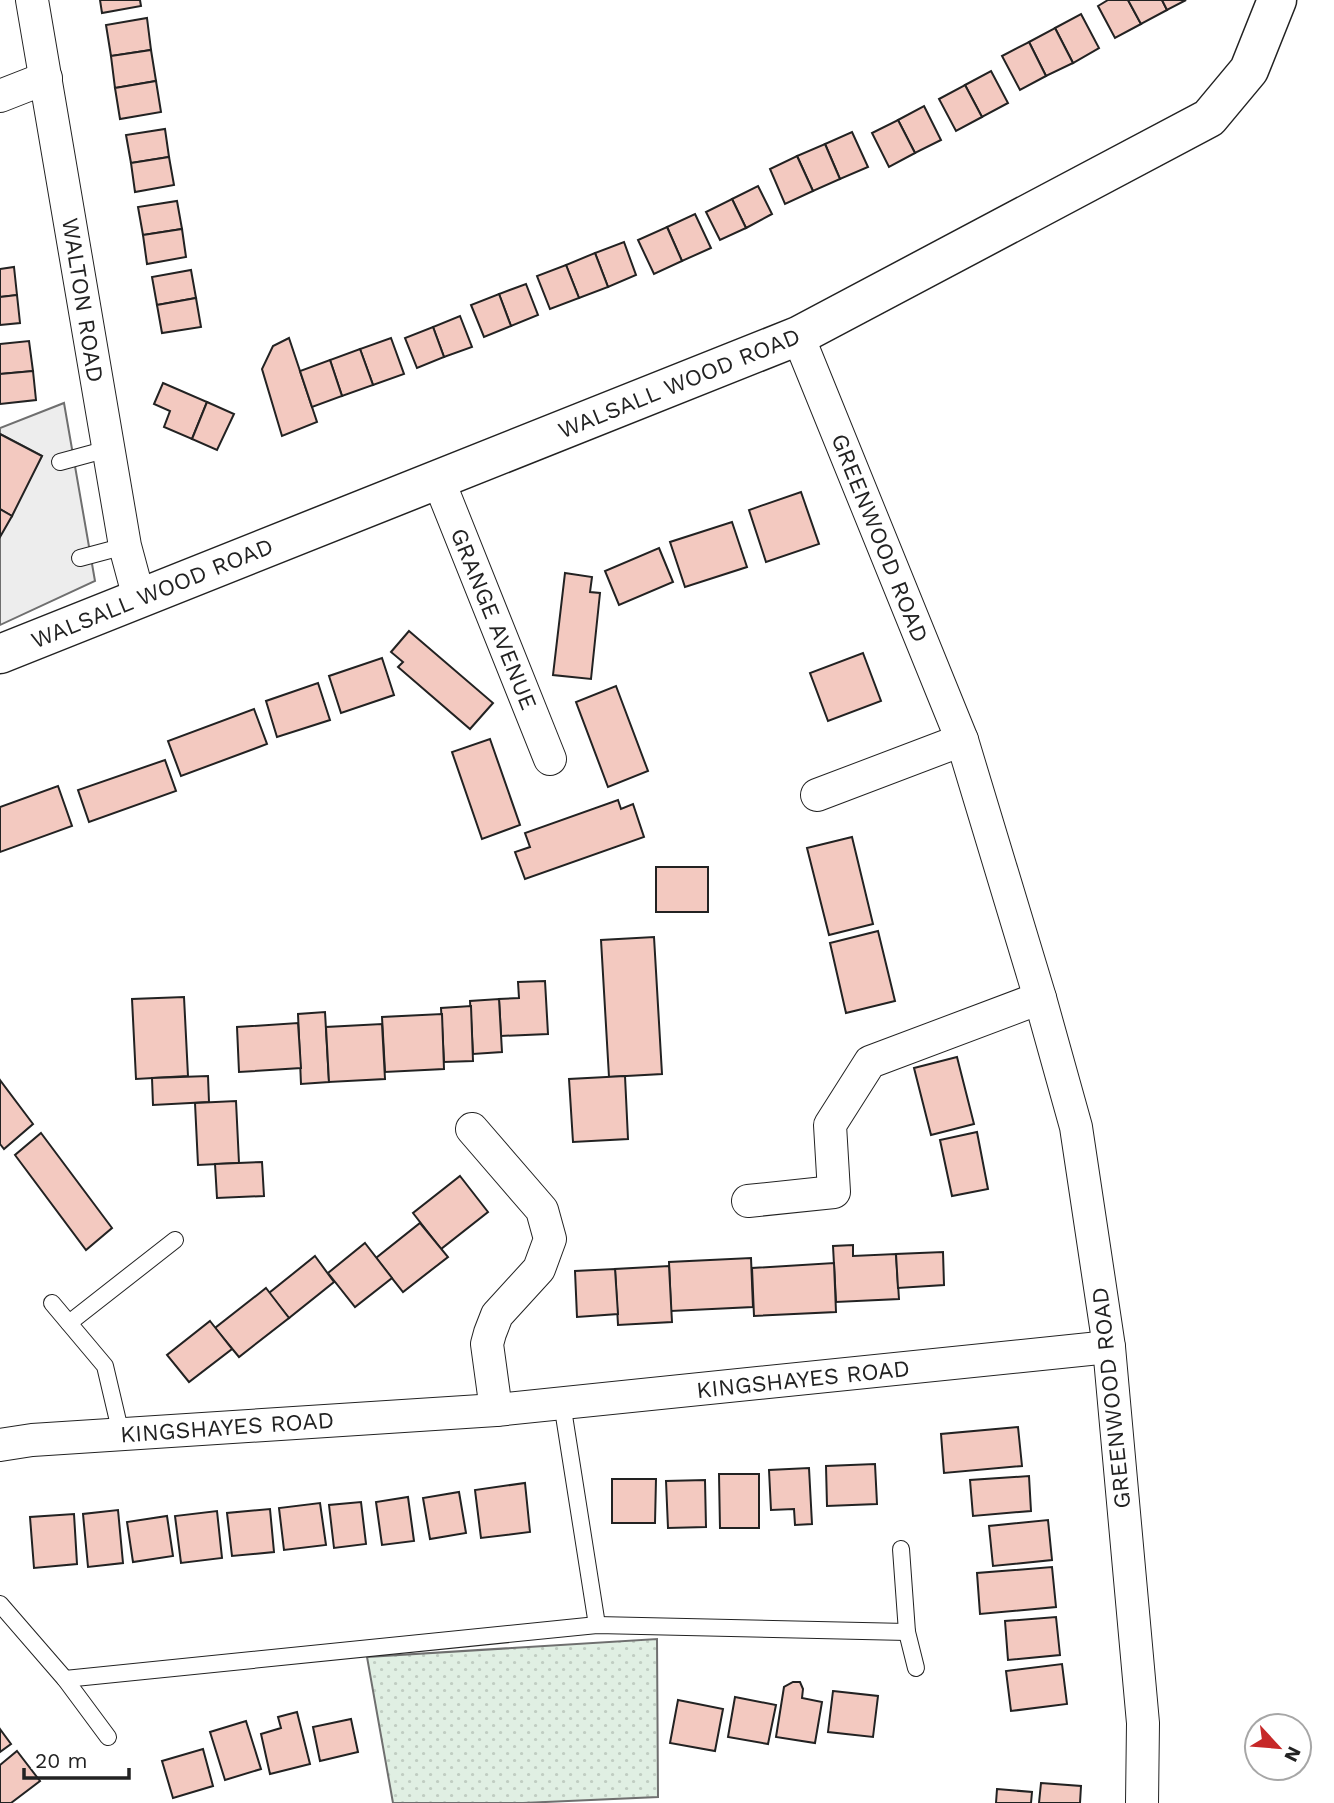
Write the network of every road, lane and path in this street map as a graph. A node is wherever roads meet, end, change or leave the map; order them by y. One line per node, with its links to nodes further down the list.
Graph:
1 (32, 0): 3 (street, WALTON ROAD)
2 (1277, 0): 5 (street, WALSALL WOOD ROAD)
3 (46, 78): 4 (street); 6 (street, WALTON ROAD)
4 (0, 96)
5 (798, 336): 8 (street, WALSALL WOOD ROAD); 13 (street, GREENWOOD ROAD)
6 (108, 449): 7 (lane); 9 (street, WALTON ROAD)
7 (60, 462)
8 (438, 479): 11 (street, WALSALL WOOD ROAD); 14 (street, GRANGE AVENUE)
9 (125, 546): 10 (lane); 11 (street, WALTON ROAD)
10 (80, 558)
11 (139, 598): 12 (street, WALSALL WOOD ROAD)
12 (0, 654)
13 (962, 740): 15 (street); 16 (street, GREENWOOD ROAD)
14 (550, 759)
15 (817, 795)
16 (1040, 998): 18 (street); 22 (street, GREENWOOD ROAD)
17 (472, 1129): 24 (street)
18 (748, 1201)
19 (175, 1240): 21 (lane)
20 (52, 1303): 21 (lane)
21 (69, 1323): 25 (lane)
22 (1109, 1347): 23 (street, KINGSHAYES ROAD); 34 (street, GREENWOOD ROAD)
23 (562, 1403): 24 (street, KINGSHAYES ROAD); 29 (lane)
24 (496, 1410): 25 (street, KINGSHAYES ROAD)
25 (121, 1434): 26 (street, KINGSHAYES ROAD)
26 (0, 1445)
27 (901, 1549): 30 (lane)
28 (0, 1604): 32 (lane)
29 (597, 1626): 30 (lane); 32 (lane)
30 (907, 1632): 31 (lane)
31 (916, 1668)
32 (65, 1679): 33 (lane)
33 (108, 1737)
34 (1142, 1803)

